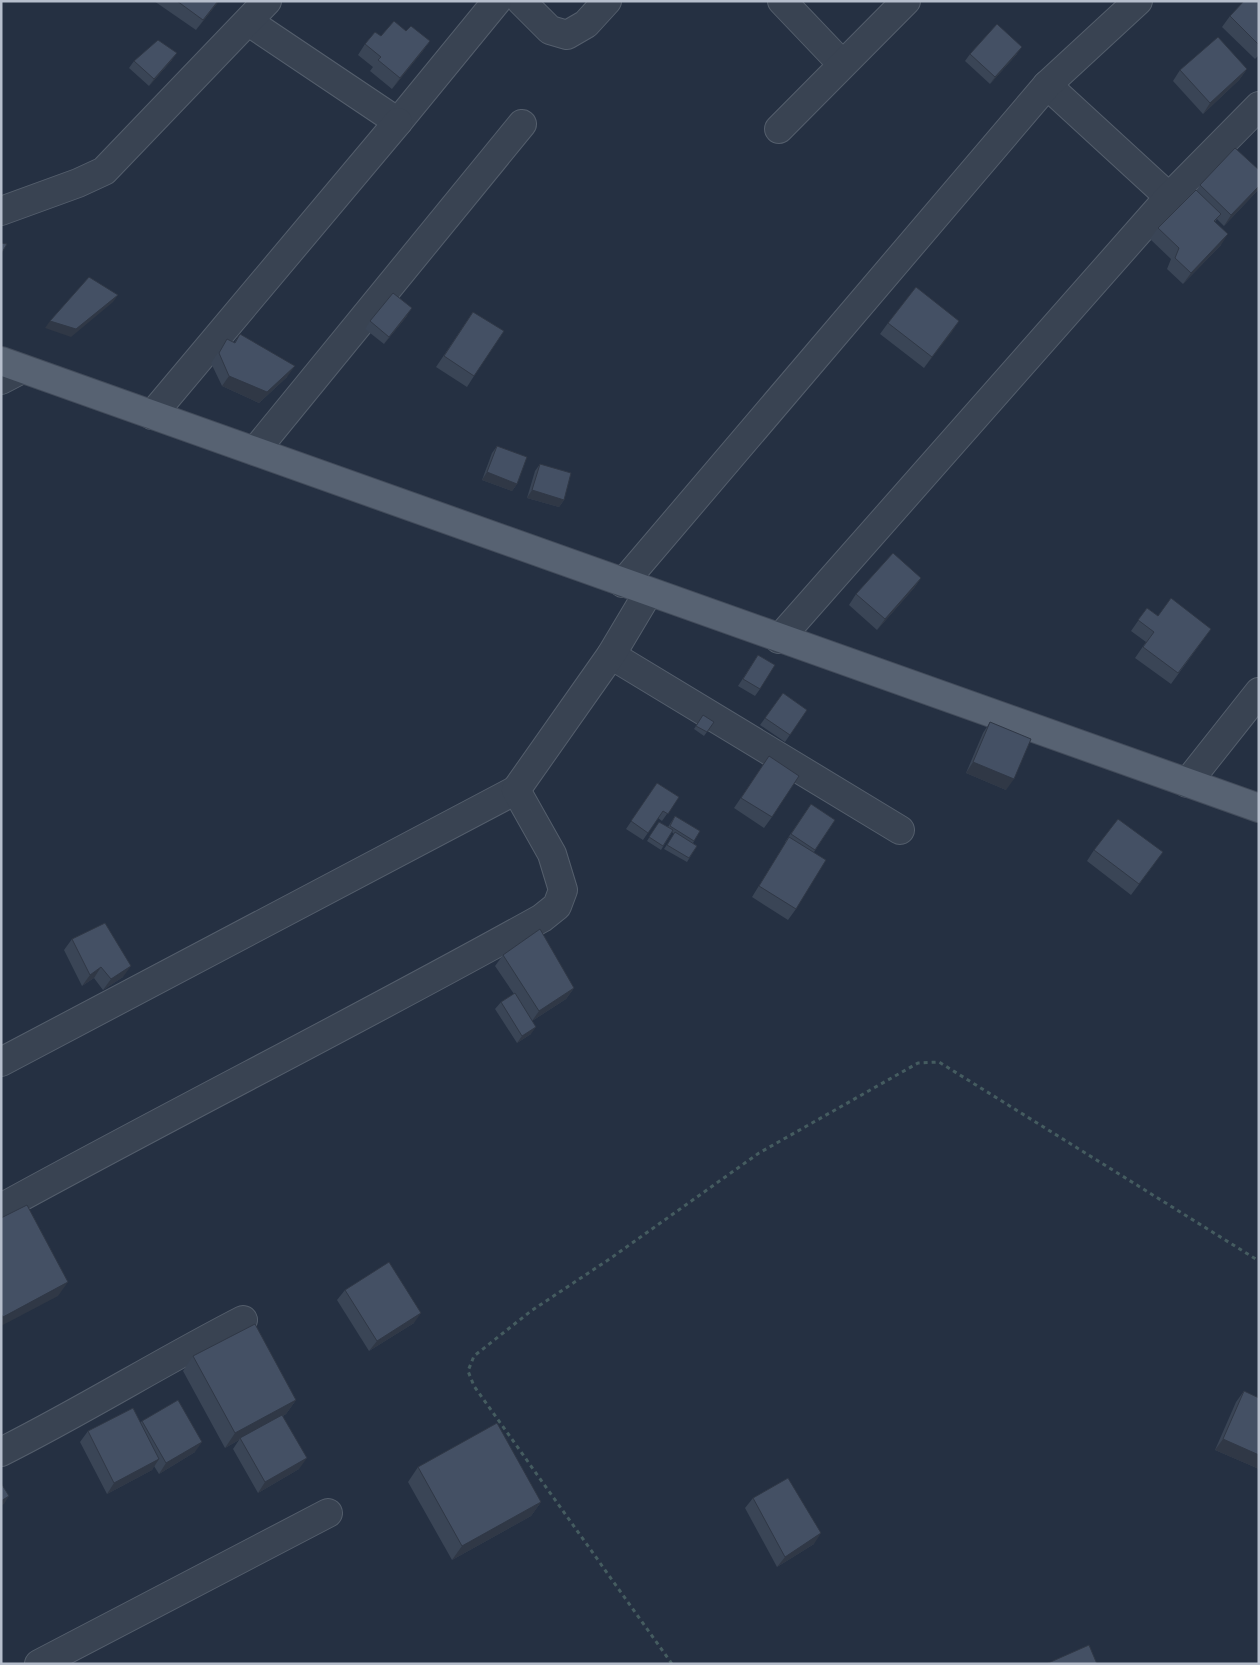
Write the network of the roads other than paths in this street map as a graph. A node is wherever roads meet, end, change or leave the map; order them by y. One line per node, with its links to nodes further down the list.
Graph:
1 (268, 1): 8 (street)
2 (497, 1): 12 (street)
3 (521, 1): 4 (street)
4 (606, 1)
5 (782, 1): 9 (street)
6 (906, 1): 9 (street)
7 (1138, 1): 10 (street)
8 (249, 22): 12 (street); 16 (street)
9 (842, 64): 14 (street)
10 (1047, 85): 15 (street); 20 (street)
11 (1259, 106): 15 (street)
12 (398, 122): 18 (street)
13 (522, 124): 19 (street)
14 (779, 129)
15 (1169, 197): 22 (street)
16 (1, 211)
17 (8, 370): 18 (main road)
18 (152, 415): 19 (main road)
19 (255, 451): 20 (main road)
20 (623, 583): 21 (main road)
21 (648, 592): 22 (main road); 23 (street)
22 (779, 638): 25 (main road)
23 (611, 654): 26 (street); 28 (street)
24 (1259, 692): 25 (street)
25 (1187, 783): 27 (main road)
26 (516, 790): 29 (street); 30 (street)
27 (1259, 808)
28 (900, 830)
29 (1, 1062)
30 (1, 1208)
31 (243, 1320): 32 (street)
32 (1, 1452)
33 (328, 1513): 34 (street)
34 (39, 1664)

